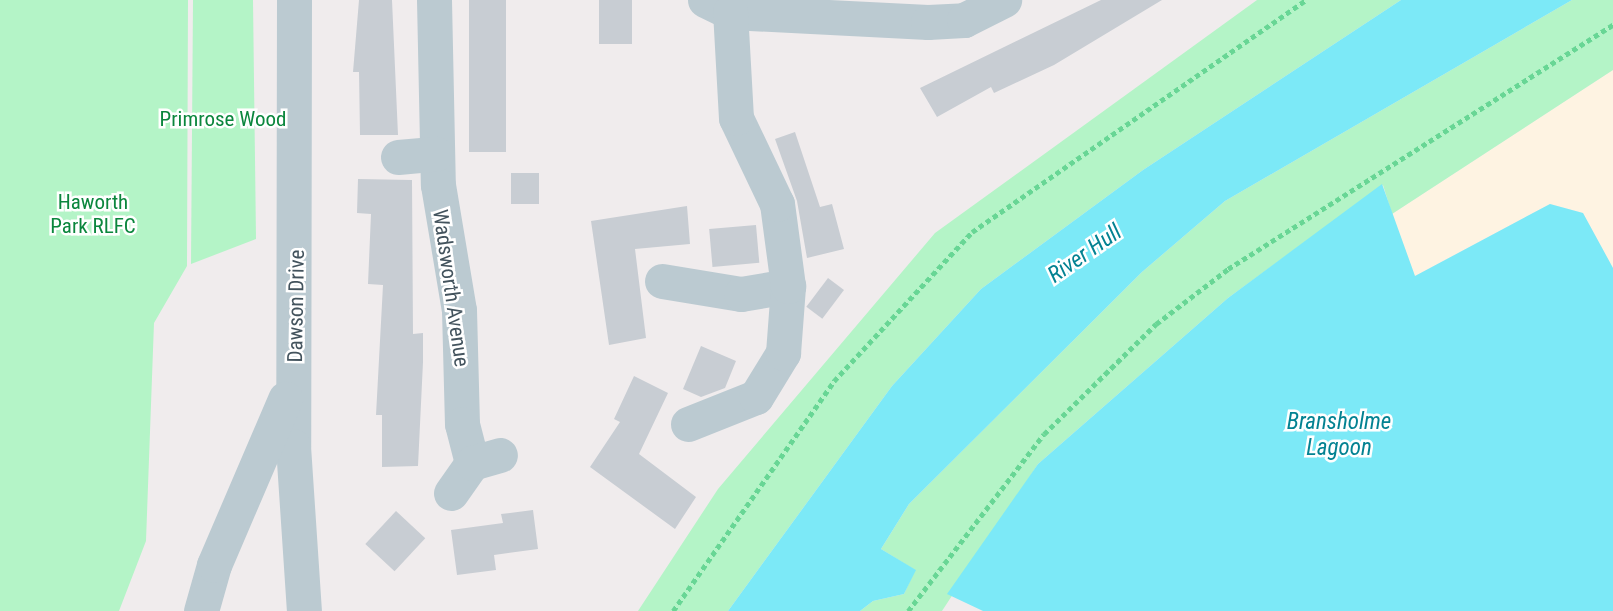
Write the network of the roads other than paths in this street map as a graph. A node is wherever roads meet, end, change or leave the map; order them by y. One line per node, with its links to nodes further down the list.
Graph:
1 (294, 0): 9 (street, Dawson Drive)
2 (434, 0): 5 (street, Wadsworth Avenue)
3 (1004, 0): 4 (street)
4 (718, 6): 8 (street)
5 (436, 154): 6 (street); 11 (street, Wadsworth Avenue)
6 (398, 157)
7 (662, 281): 8 (street)
8 (788, 286): 10 (street)
9 (294, 376): 12 (street); 13 (street, Dawson Drive)
10 (688, 424)
11 (451, 493)
12 (201, 611)
13 (304, 611)

